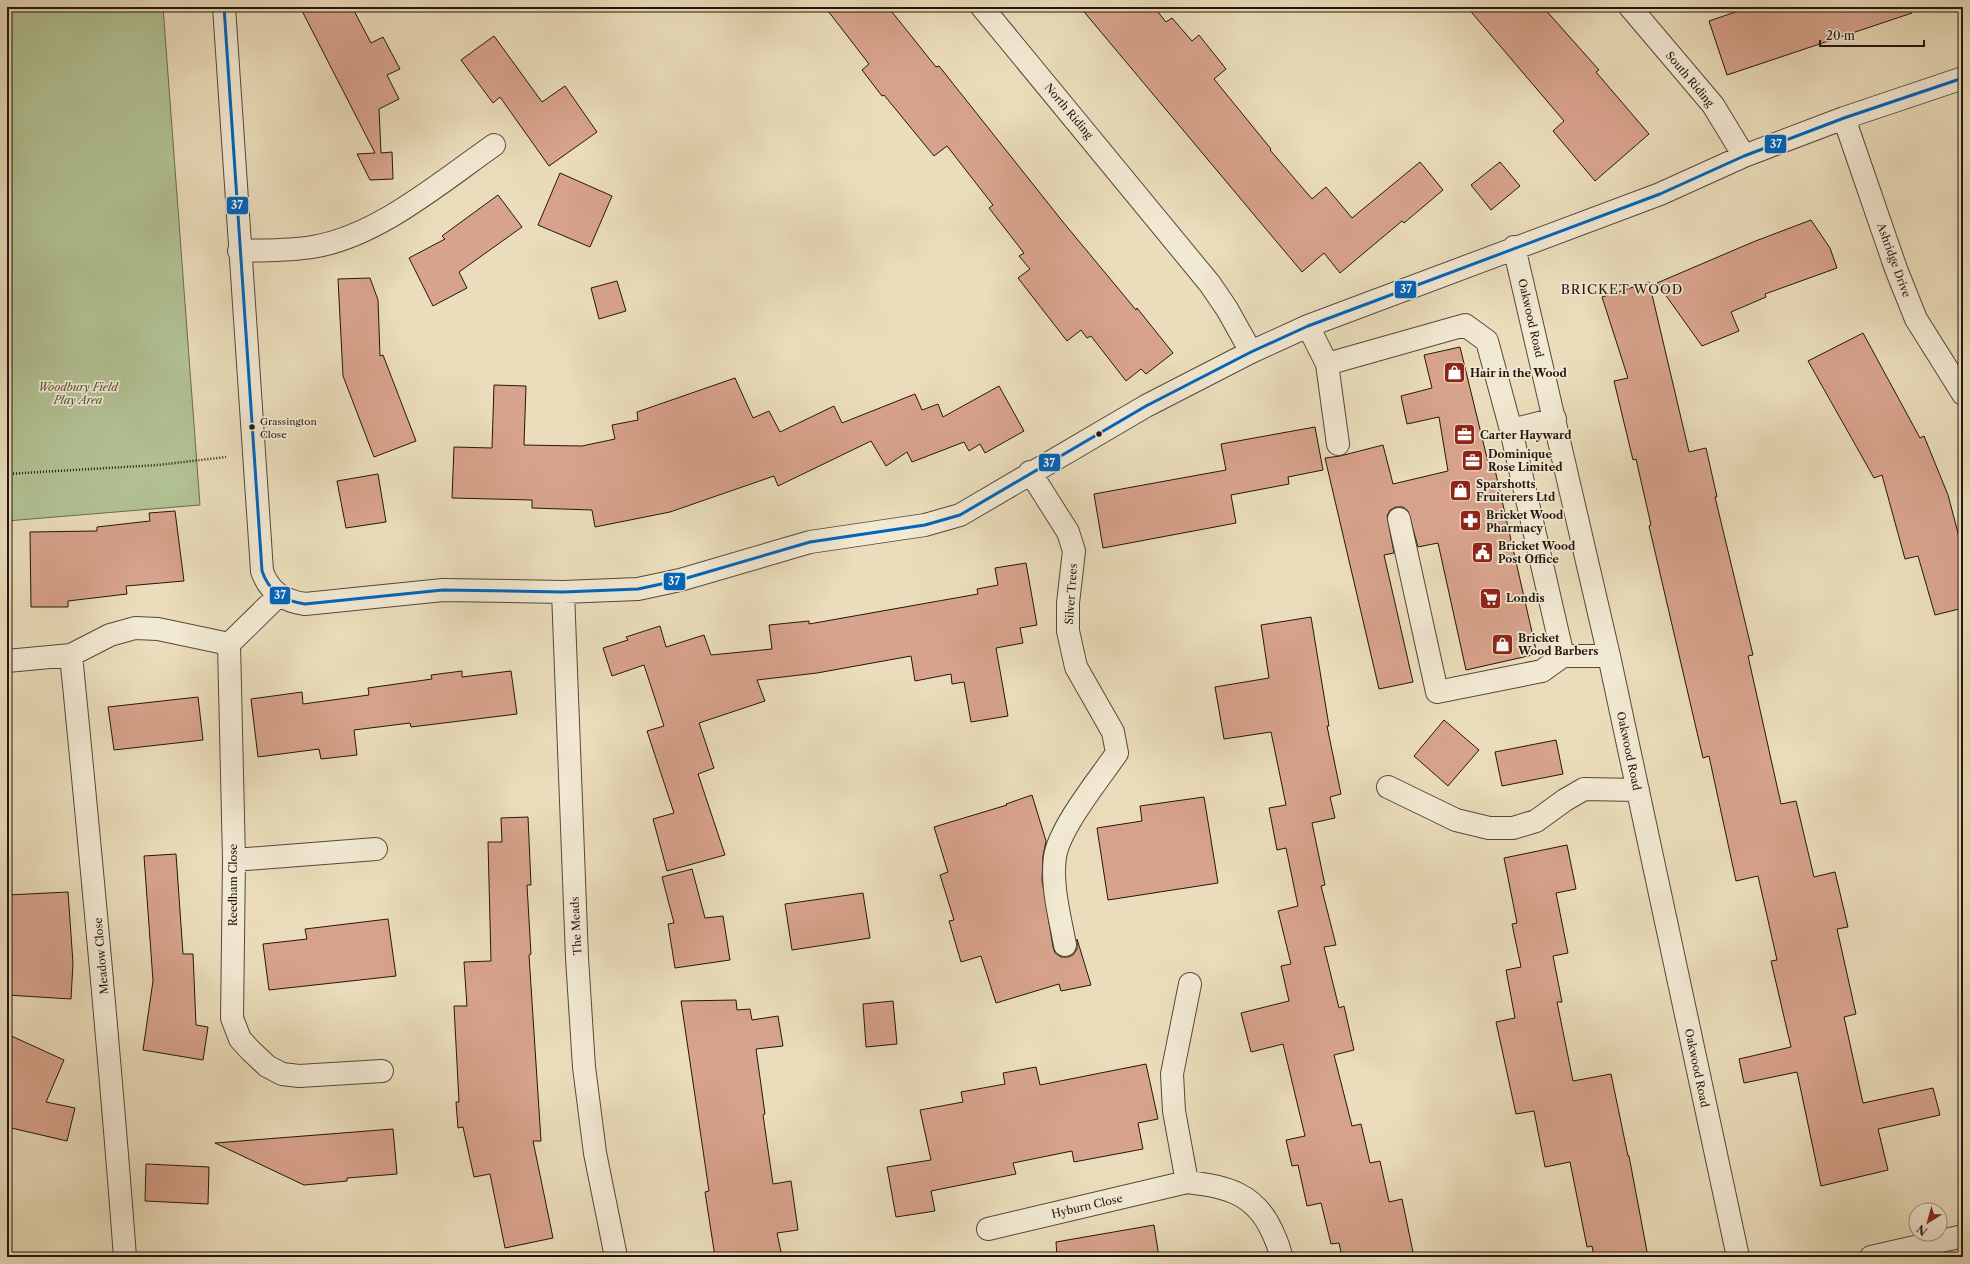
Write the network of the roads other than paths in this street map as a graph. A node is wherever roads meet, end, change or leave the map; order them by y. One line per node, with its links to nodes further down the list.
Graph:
1 (224, 7): 9 (street)
2 (982, 7): 11 (street, North Riding)
3 (1630, 7): 7 (street, South Riding)
4 (1963, 78): 5 (street)
5 (1844, 118): 7 (street); 13 (street, Ashridge Drive)
6 (494, 145): 9 (street)
7 (1744, 156): 8 (street)
8 (1514, 247): 10 (street); 14 (street, Oakwood Road)
9 (239, 251): 20 (street)
10 (1308, 326): 11 (street); 12 (street)
11 (1251, 352): 17 (street)
12 (1327, 364): 15 (street); 16 (street)
13 (1963, 394)
14 (1555, 419): 15 (street); 24 (street, Oakwood Road)
15 (1511, 430): 23 (street)
16 (1338, 444)
17 (1030, 472): 19 (street); 30 (street, Silver Trees)
18 (1399, 519): 23 (street)
19 (563, 592): 20 (street); 37 (street, The Meads)
20 (279, 595): 21 (street)
21 (229, 644): 22 (street); 29 (street, Reedham Close)
22 (71, 655): 25 (street); 36 (street, Meadow Close)
23 (1563, 656): 24 (street)
24 (1609, 656): 27 (street, Oakwood Road)
25 (7, 661)
26 (1388, 787): 27 (street)
27 (1638, 790): 39 (street, Oakwood Road)
28 (376, 849): 29 (street)
29 (234, 860): 32 (street, Reedham Close)
30 (1065, 945)
31 (1190, 984): 33 (street)
32 (382, 1071)
33 (1187, 1182): 34 (street, Hyburn Close); 38 (street, Hyburn Close)
34 (988, 1229)
35 (1963, 1236): 40 (street)
36 (125, 1257)
37 (616, 1257)
38 (1281, 1257)
39 (1738, 1257)
40 (1871, 1257)

